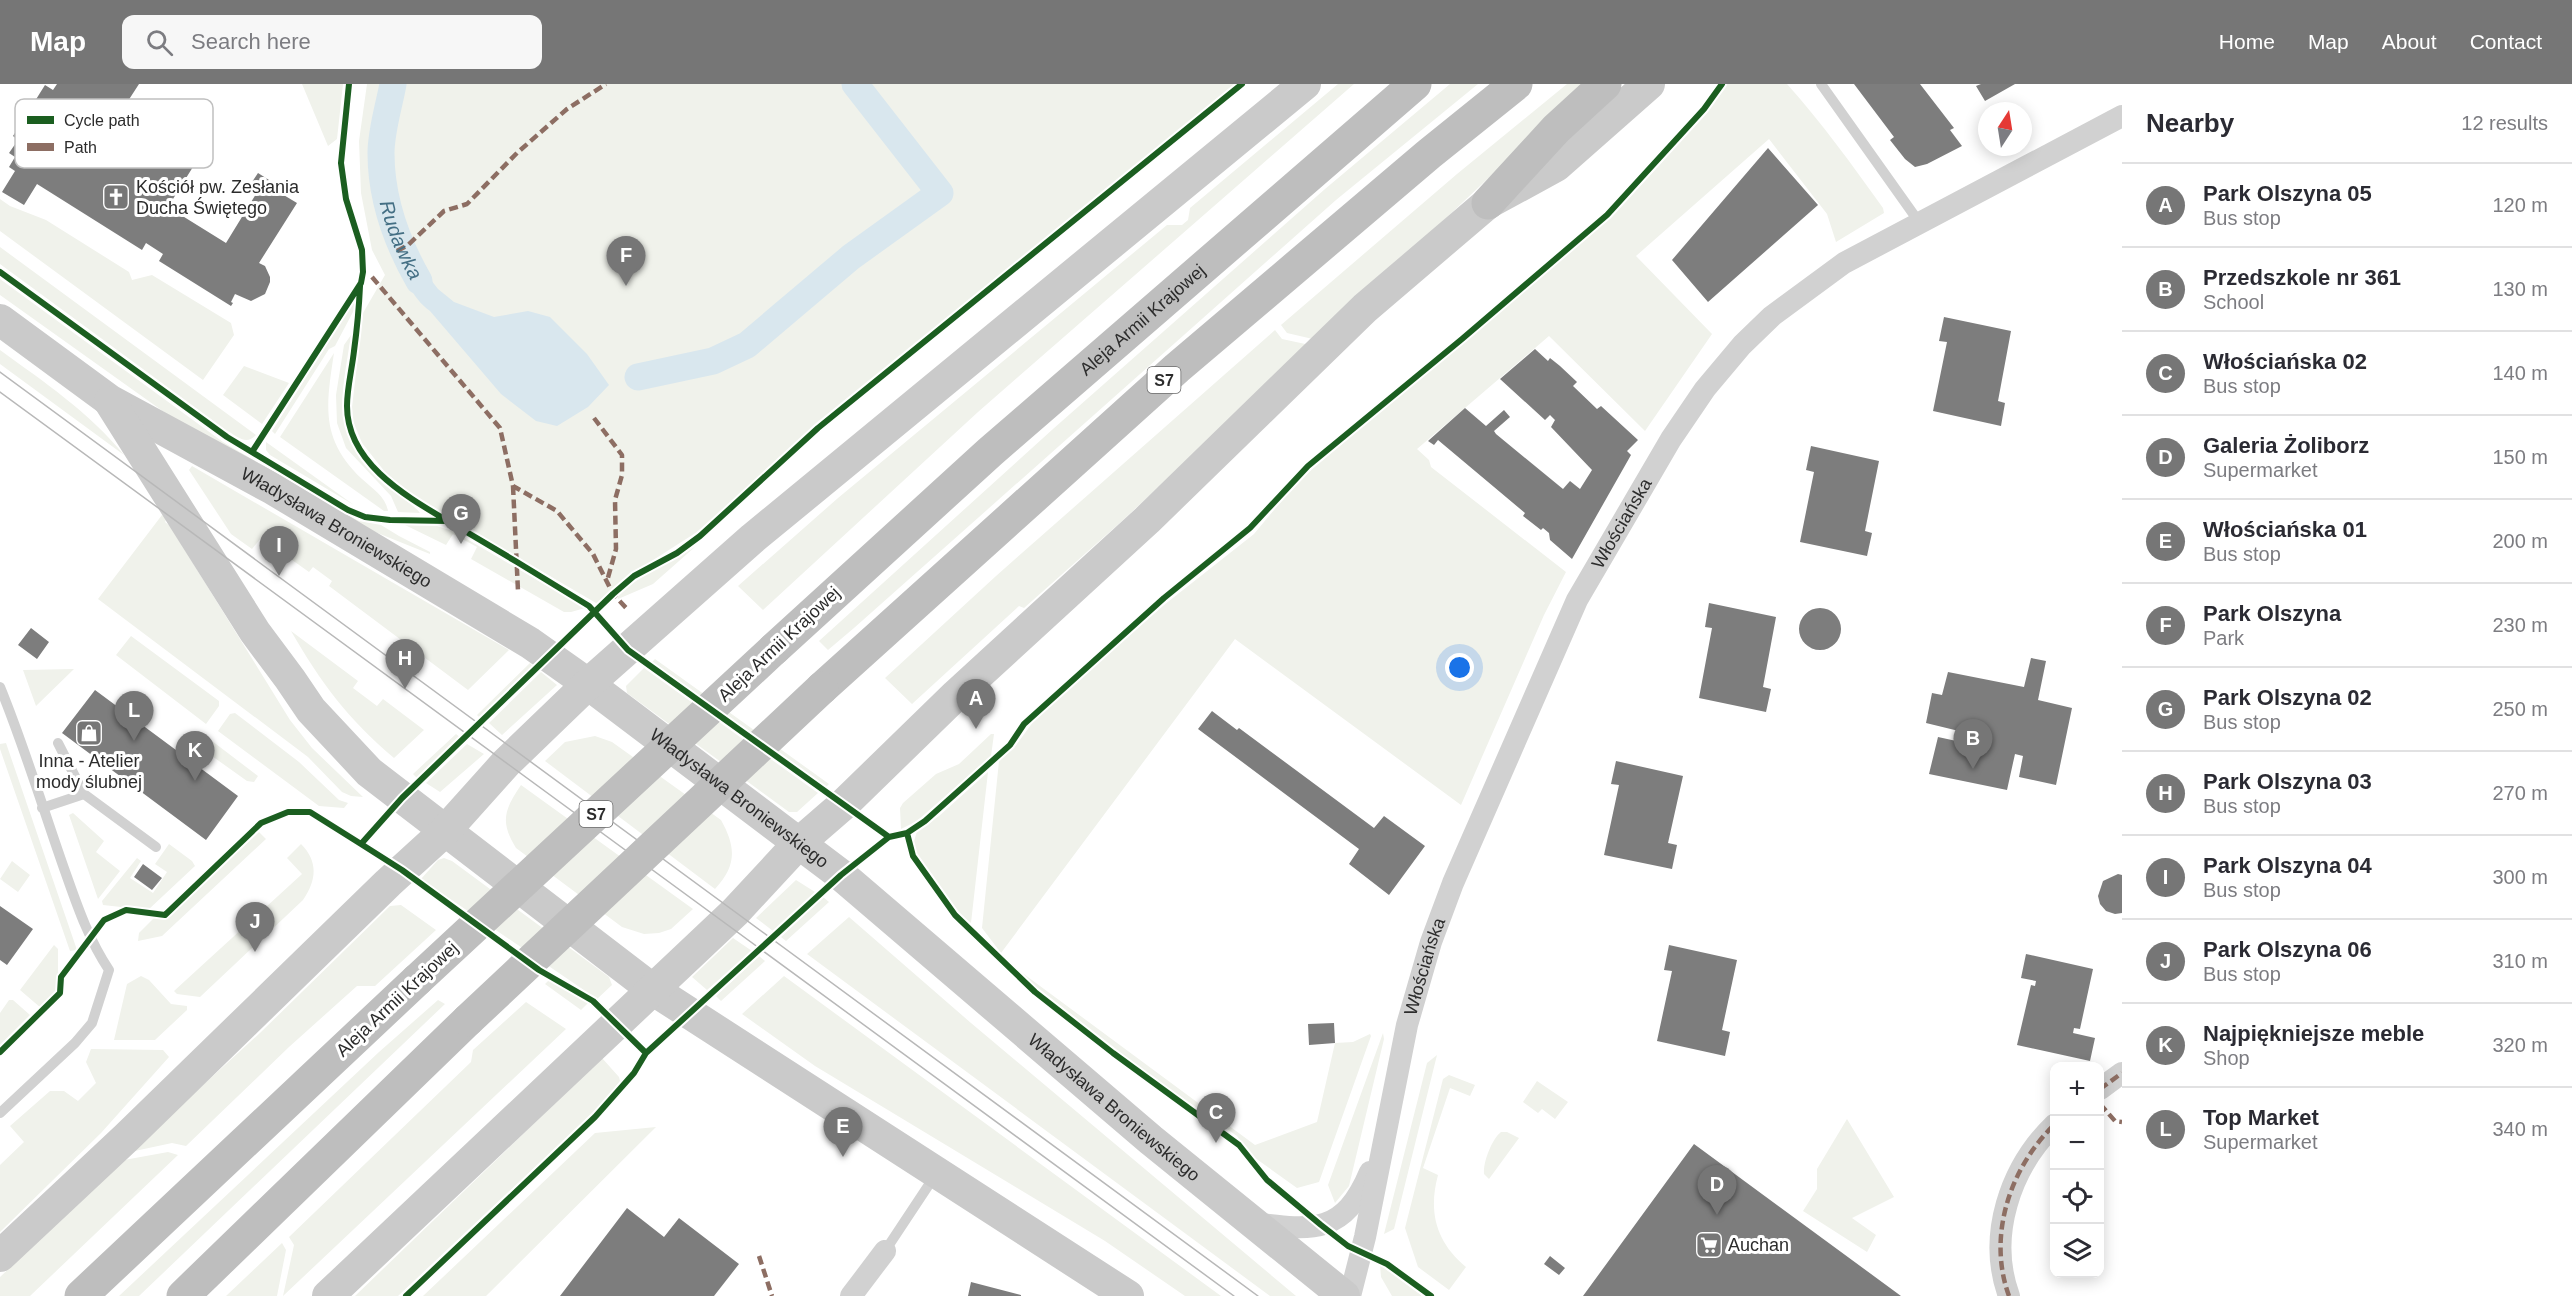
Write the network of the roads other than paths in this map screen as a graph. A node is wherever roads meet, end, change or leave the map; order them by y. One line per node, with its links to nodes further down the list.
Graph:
1 (1305, 84): 12 (main road)
2 (1415, 84): 30 (highway, Aleja Armii Krajowej / S7, bridge)
3 (1516, 84): 31 (highway, S7, bridge)
4 (1605, 84): 8 (highway)
5 (1649, 84): 8 (main road)
6 (1821, 84): 9 (lane)
7 (2122, 116): 9 (street, Włościańska)
8 (1488, 203): 18 (main road)
9 (1919, 222): 25 (street, Włościańska)
10 (0, 320): 11 (main road, Władysława Broniewskiego)
11 (109, 400): 12 (main road, Władysława Broniewskiego); 17 (main road, Władysława Broniewskiego)
12 (588, 684): 17 (main road); 18 (main road, Władysława Broniewskiego)
13 (0, 687): 16 (lane)
14 (58, 743): 15 (lane)
15 (84, 794): 16 (lane); 19 (lane)
16 (42, 808): 23 (lane)
17 (445, 831): 20 (main road, Władysława Broniewskiego); 29 (main road)
18 (799, 843): 20 (main road); 27 (main road, Władysława Broniewskiego)
19 (156, 847)
20 (652, 989): 26 (main road, Władysława Broniewskiego); 32 (main road)
21 (2122, 1072): 22 (street)
22 (2104, 1086)
23 (0, 1113)
24 (2050, 1131): 37 (street)
25 (1385, 1137): 27 (street, Włościańska); 36 (street, Włościańska)
26 (937, 1173): 28 (lane); 34 (main road, Władysława Broniewskiego)
27 (1254, 1223): 35 (main road, Władysława Broniewskiego)
28 (885, 1251): 33 (street)
29 (0, 1256)
30 (81, 1296)
31 (183, 1296)
32 (328, 1296)
33 (850, 1296)
34 (1128, 1296)
35 (1344, 1296)
36 (1350, 1296)
37 (2009, 1296)

